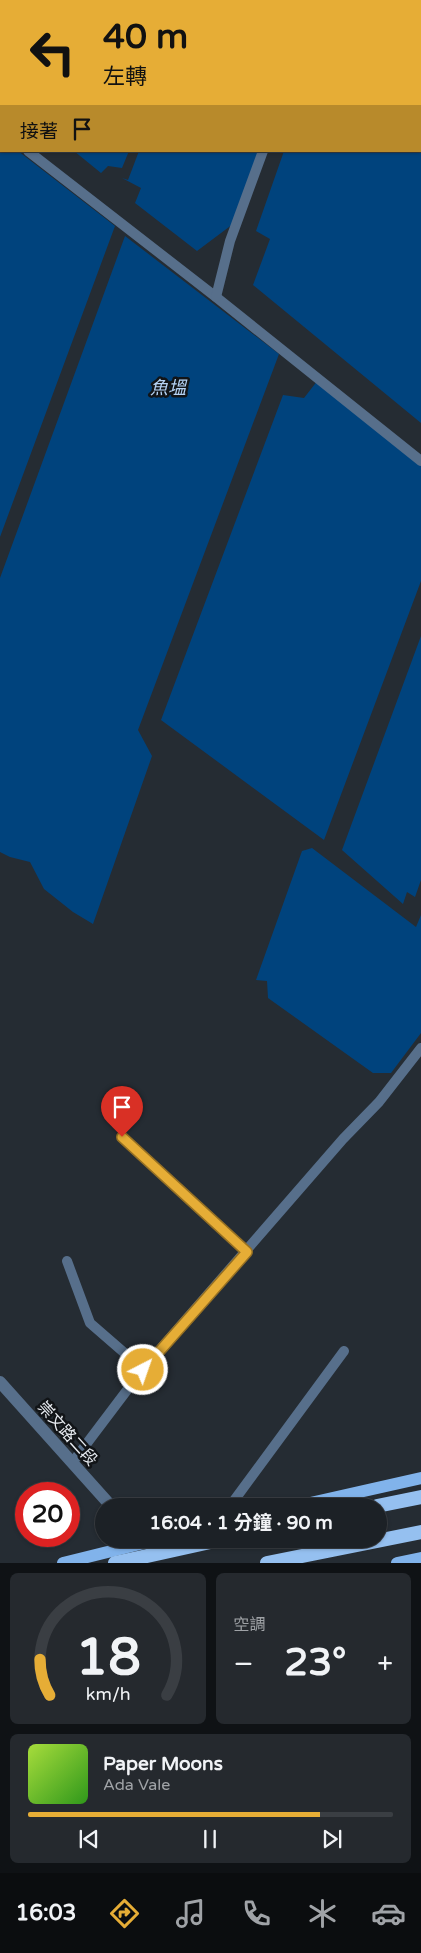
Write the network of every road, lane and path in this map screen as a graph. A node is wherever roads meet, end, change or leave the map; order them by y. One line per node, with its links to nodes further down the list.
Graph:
1 (29, 152): 3 (lane)
2 (263, 152): 3 (lane)
3 (216, 298): 4 (lane)
4 (421, 461)
5 (421, 1048): 7 (lane)
6 (122, 1137): 7 (lane)
7 (247, 1252): 10 (lane)
8 (67, 1261): 10 (lane)
9 (344, 1351): 16 (lane)
10 (143, 1370): 12 (lane)
11 (0, 1382): 12 (street, 崇文路二段)
12 (72, 1463): 15 (street, 崇文路二段)
13 (421, 1478): 17 (main road)
14 (421, 1497): 18 (highway)
15 (104, 1498)
16 (236, 1498)
17 (332, 1498)
18 (387, 1504)
19 (421, 1532): 27 (highway)
20 (117, 1548): 24 (main road)
21 (148, 1548): 26 (street)
22 (183, 1548): 25 (highway, bridge)
23 (421, 1558): 28 (main road)
24 (62, 1563)
25 (115, 1563)
26 (162, 1563)
27 (267, 1563)
28 (397, 1563)

